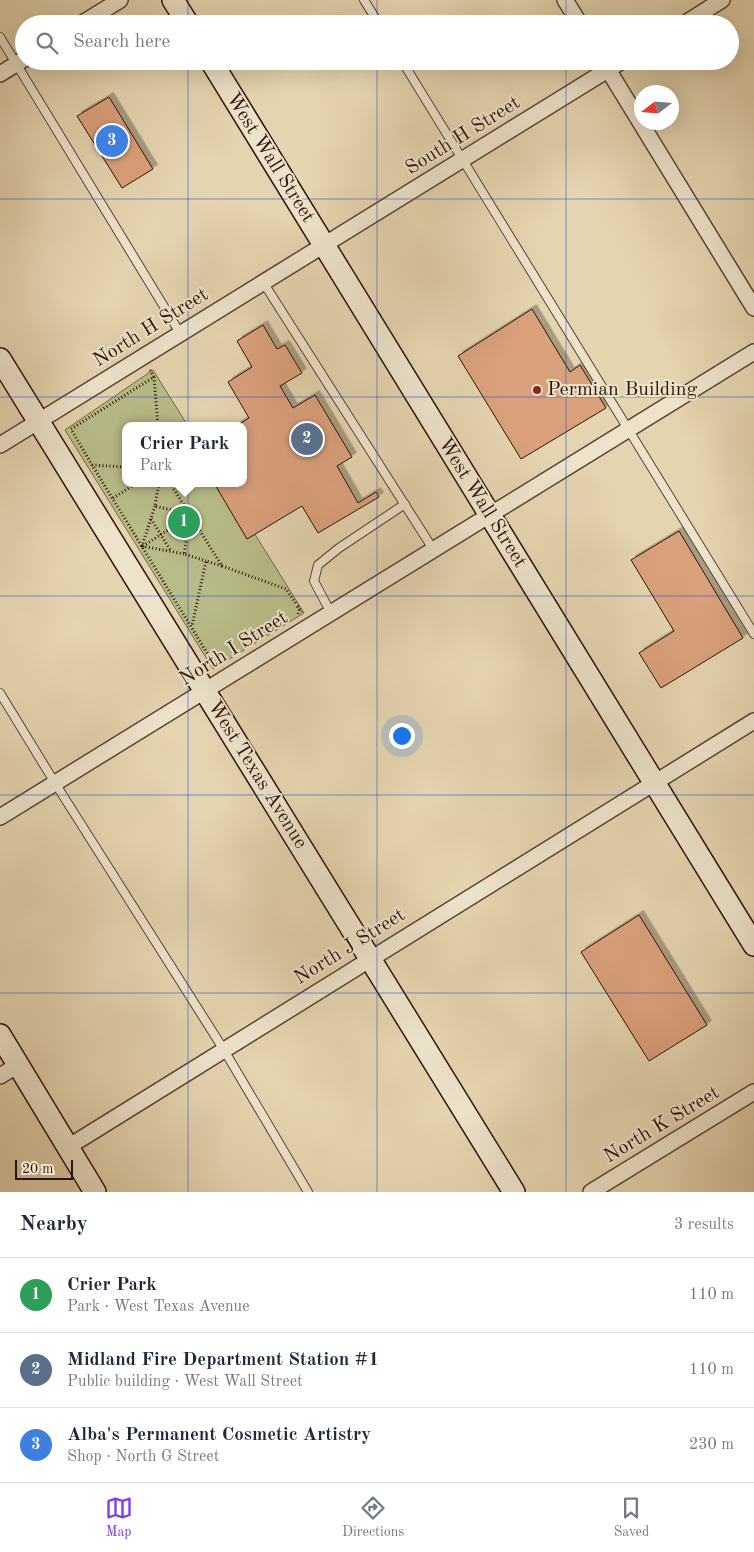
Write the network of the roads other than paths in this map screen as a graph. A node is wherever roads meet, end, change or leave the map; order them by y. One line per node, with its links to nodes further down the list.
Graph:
1 (120, 0): 6 (street)
2 (173, 0): 7 (main road)
3 (364, 0): 8 (lane)
4 (565, 0): 9 (street)
5 (722, 0): 10 (street)
6 (96, 15)
7 (182, 15)
8 (373, 15)
9 (574, 15)
10 (698, 15)
11 (0, 38): 12 (lane)
12 (15, 56)
13 (15, 65): 19 (street)
14 (25, 70): 24 (lane)
15 (217, 70): 21 (main road, West Wall Street)
16 (407, 70): 20 (lane)
17 (599, 70): 20 (street, South H Street)
18 (607, 70): 23 (street)
19 (0, 74)
20 (462, 160): 21 (street, South H Street); 28 (lane)
21 (324, 244): 22 (street, North H Street); 31 (main road, West Wall Street)
22 (263, 282): 24 (street, North H Street); 30 (lane)
23 (754, 308)
24 (180, 333): 27 (street, North H Street)
25 (754, 352): 28 (street, North I Street)
26 (0, 359): 27 (main road, West Texas Avenue)
27 (38, 421): 29 (street, North H Street); 35 (main road, West Texas Avenue)
28 (629, 429): 31 (street, North I Street); 34 (lane)
29 (0, 445)
30 (404, 504): 32 (lane); 33 (lane)
31 (490, 514): 32 (street, North I Street); 38 (main road, West Wall Street)
32 (433, 549): 33 (street, North I Street)
33 (331, 613): 35 (street, North I Street)
34 (754, 634)
35 (205, 691): 39 (street, North I Street); 42 (main road, West Texas Avenue)
36 (0, 693): 39 (lane)
37 (754, 721): 38 (street, North J Street)
38 (654, 782): 41 (main road, West Wall Street); 42 (street, North J Street)
39 (55, 783): 40 (street, North I Street); 44 (lane)
40 (0, 817)
41 (754, 945)
42 (370, 959): 44 (street, North J Street); 51 (main road, West Texas Avenue)
43 (0, 1035): 45 (main road)
44 (224, 1050): 48 (street, North J Street); 50 (lane)
45 (18, 1065): 46 (street); 48 (main road)
46 (0, 1076)
47 (754, 1092): 52 (street, North K Street)
48 (68, 1147): 49 (main road)
49 (95, 1192)
50 (308, 1192)
51 (514, 1192)
52 (592, 1192)

